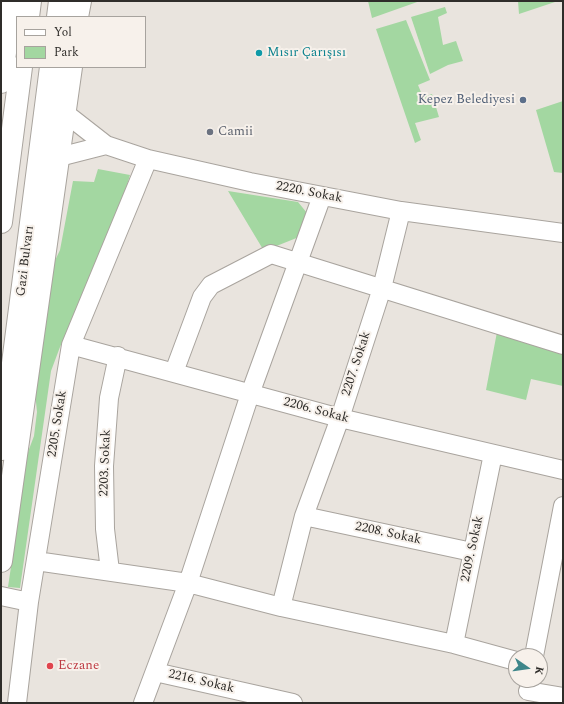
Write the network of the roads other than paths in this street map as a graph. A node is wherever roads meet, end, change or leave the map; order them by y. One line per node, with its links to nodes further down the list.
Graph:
1 (12, 1): 11 (highway)
2 (30, 1): 5 (highway)
3 (60, 1): 6 (highway)
4 (80, 1): 7 (highway)
5 (28, 16)
6 (58, 16)
7 (77, 16)
8 (21, 68): 18 (highway)
9 (52, 68): 29 (highway, Gazi Bulvarı)
10 (71, 68): 12 (highway)
11 (1, 82)
12 (65, 113): 13 (street); 14 (highway)
13 (106, 145): 14 (street); 15 (street, 2220. Sokak)
14 (59, 157): 26 (highway)
15 (148, 159): 16 (street, 2220. Sokak); 22 (street, 2205. Sokak)
16 (322, 196): 17 (street, 2220. Sokak); 20 (street)
17 (401, 211): 19 (street, 2220. Sokak); 21 (street, 2207. Sokak)
18 (1, 222)
19 (563, 233)
20 (298, 261): 21 (street); 25 (street); 27 (street)
21 (382, 288): 23 (street); 28 (street, 2207. Sokak)
22 (71, 345): 24 (street, 2206. Sokak); 38 (street, 2205. Sokak)
23 (563, 345)
24 (118, 356): 25 (street, 2206. Sokak); 39 (street, 2203. Sokak)
25 (174, 372): 27 (street, 2206. Sokak)
26 (28, 374): 29 (highway); 33 (highway)
27 (250, 394): 28 (street, 2206. Sokak); 40 (street)
28 (340, 418): 31 (street, 2206. Sokak); 35 (street, 2207. Sokak)
29 (5, 424): 30 (highway, Gazi Bulvarı); 33 (highway)
30 (1, 454)
31 (493, 454): 32 (street, 2206. Sokak); 36 (street, 2209. Sokak)
32 (563, 470)
33 (13, 479): 37 (highway)
34 (563, 506): 41 (street)
35 (304, 516): 36 (street, 2208. Sokak); 44 (street, 2207. Sokak)
36 (472, 552): 45 (street, 2209. Sokak)
37 (1, 561)
38 (36, 562): 39 (street); 43 (street, 2205. Sokak)
39 (110, 571): 40 (street)
40 (188, 583): 44 (street); 48 (street)
41 (556, 583): 46 (street)
42 (1, 596): 43 (street)
43 (29, 602): 51 (street, 2205. Sokak)
44 (282, 607): 45 (street)
45 (454, 644): 47 (street)
46 (536, 648)
47 (508, 659)
48 (155, 672): 52 (street); 53 (street, 2216. Sokak)
49 (528, 691): 50 (street)
50 (563, 697)
51 (17, 703)
52 (143, 703)
53 (293, 703)

